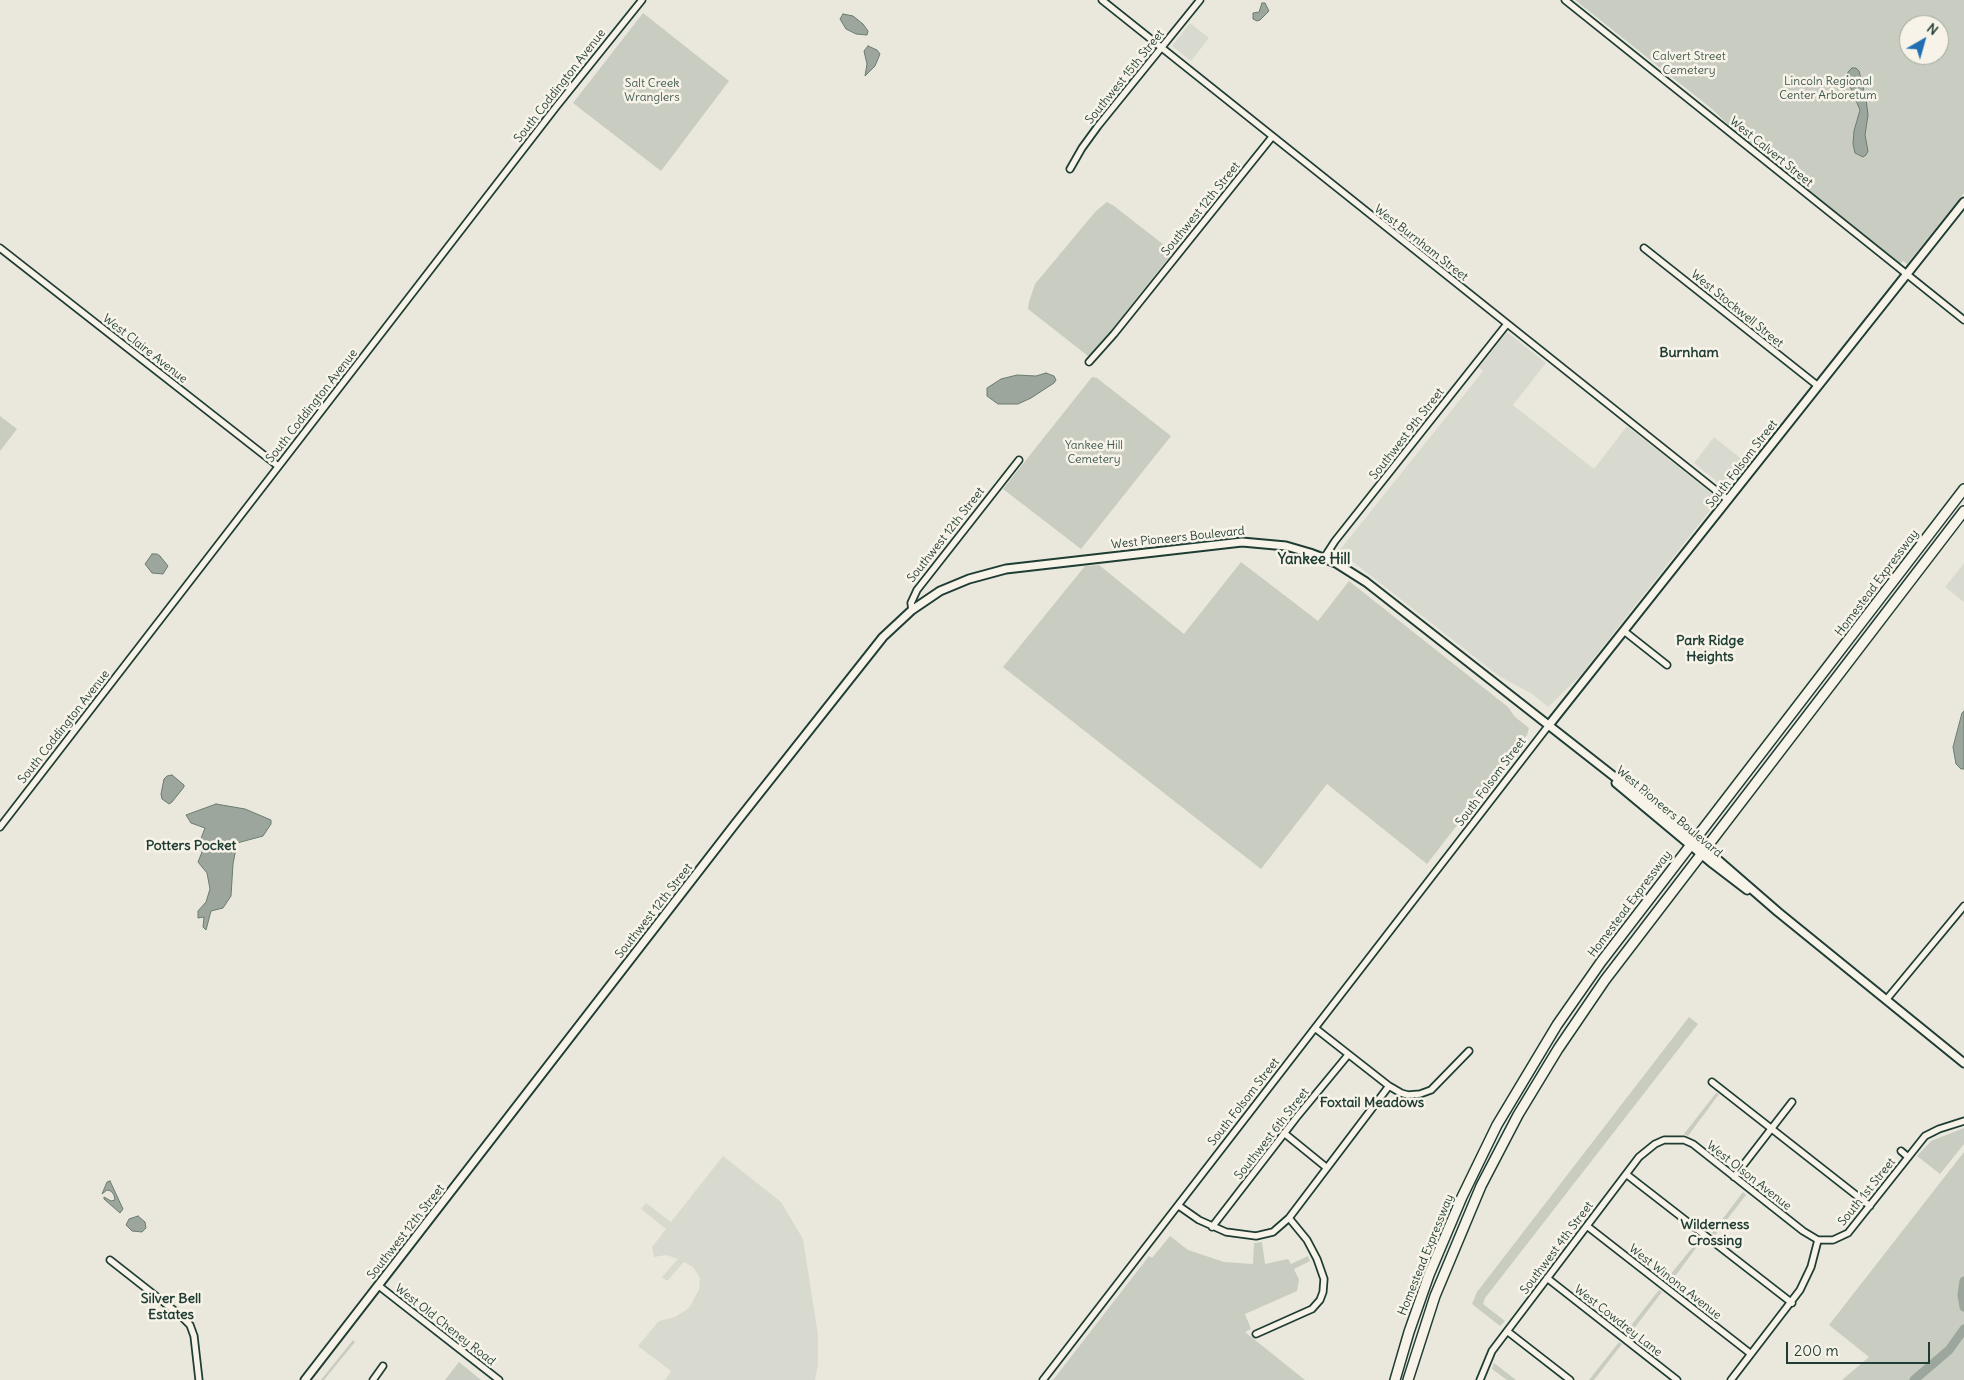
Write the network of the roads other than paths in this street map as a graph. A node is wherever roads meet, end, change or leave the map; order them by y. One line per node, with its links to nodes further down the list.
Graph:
1 (642, 0): 17 (street, South Coddington Avenue)
2 (1102, 0): 5 (street, West Burnham Street)
3 (1200, 0): 5 (street, Southwest 15th Street)
4 (1565, 0): 11 (street, West Calvert Street)
5 (1162, 48): 6 (street, West Burnham Street); 7 (street, Southwest 15th Street)
6 (1272, 137): 13 (street, West Burnham Street); 14 (street, Southwest 12th Street)
7 (1070, 169)
8 (1964, 202): 11 (main road, South Folsom Street)
9 (0, 248): 17 (street, West Claire Avenue)
10 (1644, 248): 15 (street, West Stockwell Street)
11 (1907, 274): 12 (street, West Calvert Street); 15 (main road, South Folsom Street)
12 (1964, 320)
13 (1507, 324): 19 (street, West Burnham Street); 21 (street, Southwest 9th Street)
14 (1089, 362)
15 (1818, 386): 19 (main road, South Folsom Street)
16 (1019, 460): 22 (street, Southwest 12th Street)
17 (278, 466): 26 (street, South Coddington Avenue)
18 (1964, 489): 27 (highway, Homestead Expressway)
19 (1728, 500): 23 (main road, South Folsom Street)
20 (1964, 511): 28 (highway, Homestead Expressway)
21 (1324, 558): 22 (main road, West Pioneers Boulevard); 25 (main road, West Pioneers Boulevard)
22 (912, 610): 55 (main road, Southwest 12th Street)
23 (1624, 631): 24 (street); 25 (main road, South Folsom Street)
24 (1667, 665)
25 (1549, 726): 27 (main road, West Pioneers Boulevard); 31 (street, South Folsom Street)
26 (0, 827)
27 (1693, 842): 28 (main road, West Pioneers Boulevard); 66 (highway, Homestead Expressway)
28 (1703, 852): 30 (main road, West Pioneers Boulevard); 67 (highway, Homestead Expressway)
29 (1964, 906): 30 (street)
30 (1886, 1000): 34 (main road, West Pioneers Boulevard)
31 (1315, 1028): 33 (street); 47 (street, South Folsom Street)
32 (1469, 1051): 36 (street)
33 (1348, 1055): 36 (street); 40 (street, Southwest 6th Street)
34 (1964, 1064)
35 (1712, 1082): 39 (street)
36 (1389, 1086): 44 (street)
37 (1792, 1102): 39 (street)
38 (1964, 1121): 43 (street, South 1st Street)
39 (1772, 1129): 46 (street); 48 (street)
40 (1284, 1133): 44 (street); 51 (street, Southwest 6th Street)
41 (1664, 1140): 45 (street, Southwest 4th Street); 46 (street, West Olson Avenue)
42 (1901, 1151): 43 (street)
43 (1908, 1157): 48 (street, South 1st Street)
44 (1327, 1168): 49 (street)
45 (1626, 1174): 50 (street, Southwest 4th Street); 56 (street)
46 (1734, 1177): 52 (street, West Olson Avenue)
47 (1178, 1206): 51 (street); 65 (street, South Folsom Street)
48 (1870, 1206): 52 (street, South 1st Street)
49 (1288, 1218): 51 (street); 58 (street)
50 (1587, 1226): 54 (street, Southwest 4th Street); 59 (street, West Winona Avenue)
51 (1212, 1227)
52 (1818, 1240): 56 (street)
53 (110, 1260): 61 (street)
54 (1547, 1278): 57 (street, Southwest 4th Street); 70 (street, West Cowdrey Lane)
55 (379, 1286): 62 (main road, Southwest 12th Street); 64 (street, West Old Cheney Road)
56 (1792, 1303): 59 (street)
57 (1507, 1331): 68 (street, Southwest 4th Street); 69 (street)
58 (1256, 1334)
59 (1751, 1354): 71 (street)
60 (383, 1366): 63 (street)
61 (198, 1380)
62 (305, 1380)
63 (372, 1380)
64 (499, 1380)
65 (1043, 1380)
66 (1395, 1380)
67 (1408, 1380)
68 (1480, 1380)
69 (1570, 1380)
70 (1677, 1380)
71 (1731, 1380)

